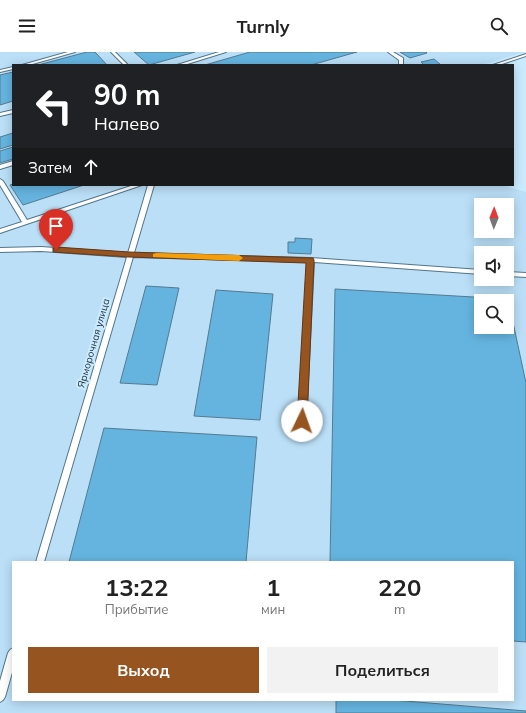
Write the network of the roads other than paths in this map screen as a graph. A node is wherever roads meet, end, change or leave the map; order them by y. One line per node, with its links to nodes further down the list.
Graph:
1 (73, 52): 6 (lane)
2 (113, 52): 7 (lane)
3 (224, 52): 8 (lane)
4 (390, 52): 9 (lane)
5 (526, 55): 10 (lane)
6 (28, 64)
7 (125, 64)
8 (182, 64)
9 (401, 64)
10 (498, 64)
11 (12, 68): 12 (lane)
12 (0, 71)
13 (12, 111): 14 (lane)
14 (0, 115)
15 (12, 163): 16 (lane)
16 (0, 167)
17 (0, 181): 20 (lane)
18 (136, 186): 20 (lane)
19 (151, 186): 23 (lane, Ярморочная улица)
20 (26, 223): 21 (lane)
21 (0, 231)
22 (0, 250): 23 (lane)
23 (129, 255): 24 (lane); 29 (lane, Ярморочная улица)
24 (310, 260): 25 (lane); 28 (lane)
25 (474, 272)
26 (514, 274): 27 (lane)
27 (526, 275)
28 (302, 421)
29 (40, 561)
30 (12, 656): 31 (lane)
31 (0, 698)

